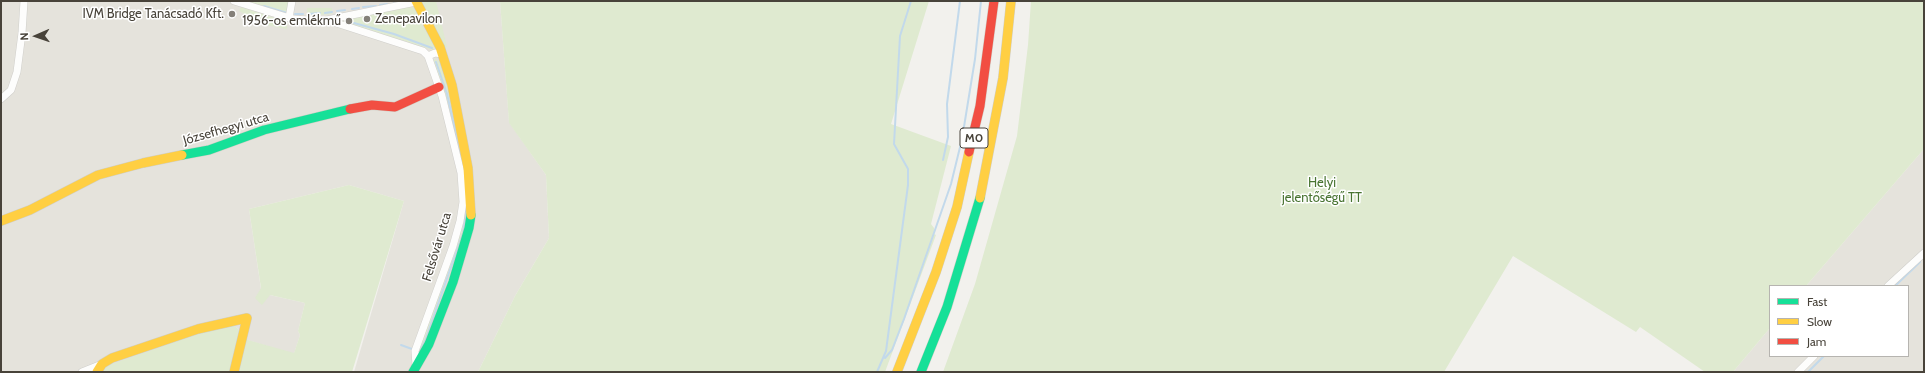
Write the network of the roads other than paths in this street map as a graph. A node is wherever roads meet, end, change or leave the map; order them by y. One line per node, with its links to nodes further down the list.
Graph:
1 (24, 1): 11 (street)
2 (234, 1): 7 (street)
3 (292, 1): 7 (street)
4 (416, 1): 8 (street); 9 (main road, Felsővár utca)
5 (994, 1): 20 (main road, M0)
6 (1011, 1): 21 (main road, M0)
7 (289, 18): 8 (street)
8 (327, 20): 9 (street)
9 (436, 53): 10 (street, Felsővár utca); 17 (main road, Felsővár utca)
10 (438, 87): 12 (main road, Józsefhegyi utca); 17 (street, Felsővár utca)
11 (1, 99)
12 (1, 221)
13 (1924, 253): 14 (street)
14 (1889, 285)
15 (1813, 357): 22 (street)
16 (100, 368): 18 (street); 19 (main road)
17 (414, 369)
18 (82, 372)
19 (234, 372)
20 (897, 372)
21 (921, 372)
22 (1798, 372)

